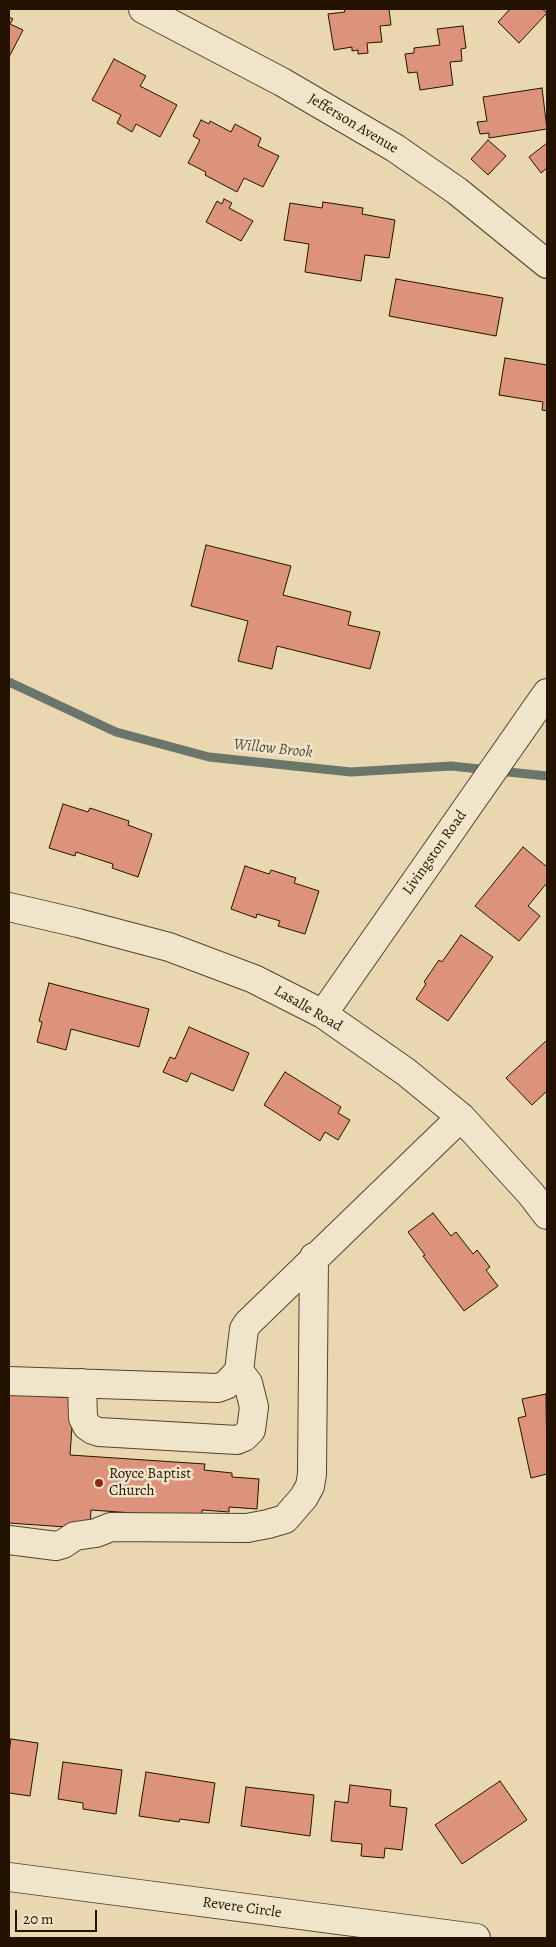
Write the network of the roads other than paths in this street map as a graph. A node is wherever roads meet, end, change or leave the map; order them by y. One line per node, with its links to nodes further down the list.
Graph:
1 (143, 9): 2 (street, Jefferson Avenue)
2 (547, 264)
3 (547, 693): 5 (street, Livingston Road)
4 (9, 907): 5 (street, Lasalle Road)
5 (323, 1014): 6 (street, Lasalle Road)
6 (461, 1117): 7 (street, Lasalle Road); 8 (street)
7 (547, 1215)
8 (314, 1257): 9 (street); 12 (street)
9 (239, 1371): 11 (street); 11 (street)
10 (9, 1381): 11 (street)
11 (82, 1383)
12 (9, 1540)
13 (9, 1877): 14 (street, Revere Circle)
14 (476, 1938)

